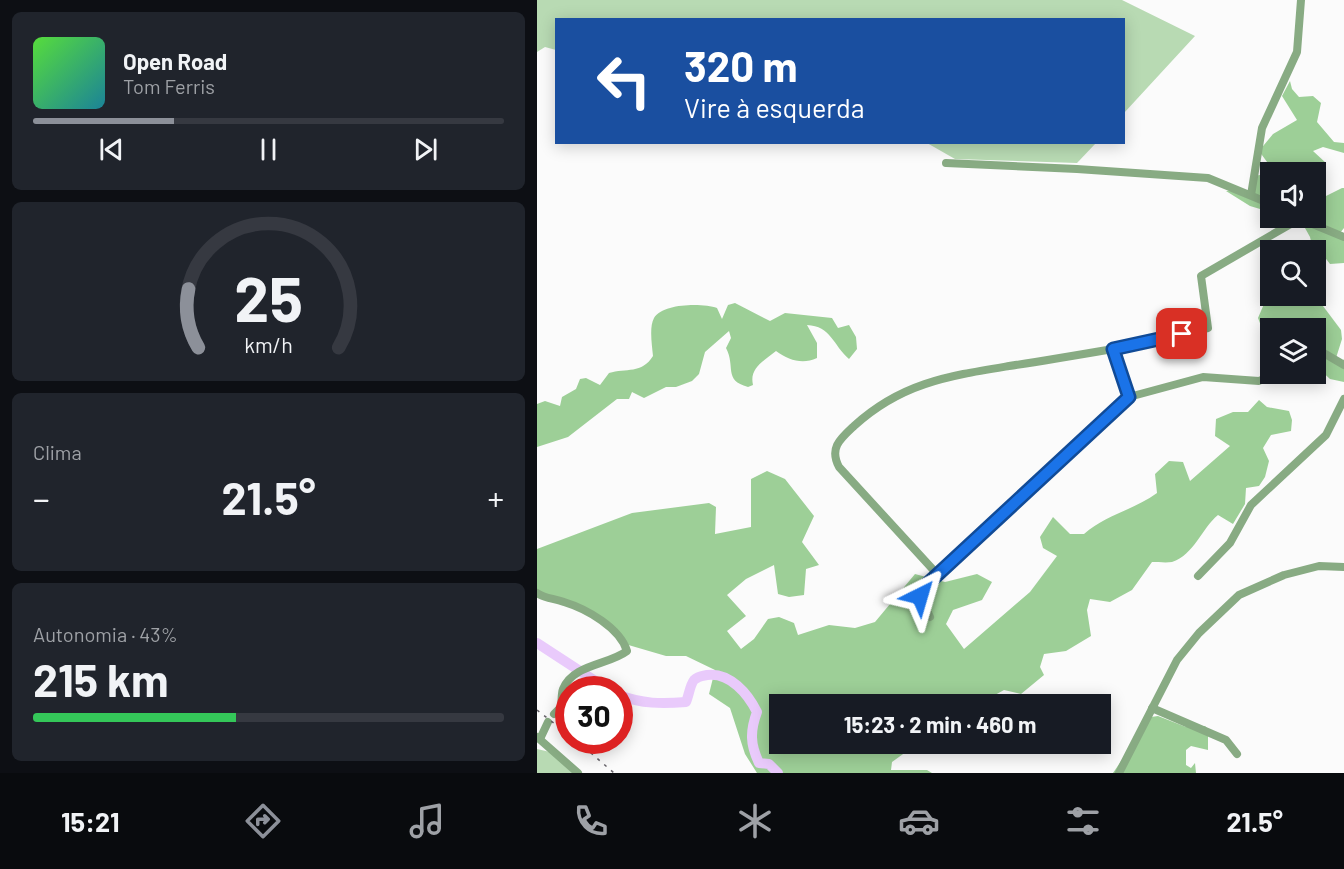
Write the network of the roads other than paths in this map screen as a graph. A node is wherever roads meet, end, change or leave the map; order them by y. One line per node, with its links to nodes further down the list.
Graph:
1 (1301, 0): 3 (street)
2 (946, 163): 3 (street)
3 (1251, 195): 4 (street)
4 (1260, 199)
5 (1283, 228): 8 (street)
6 (1323, 228): 7 (street)
7 (1344, 237)
8 (1113, 349): 12 (street); 15 (street)
9 (1326, 354): 10 (street)
10 (1344, 365)
11 (1260, 381): 12 (street)
12 (1129, 397): 15 (street)
13 (1344, 399): 16 (street)
14 (1344, 567): 19 (street)
15 (937, 575): 18 (street)
16 (1198, 576)
17 (537, 593): 20 (street)
18 (930, 617)
19 (1152, 708): 23 (street); 25 (street)
20 (554, 714)
21 (548, 722): 22 (street)
22 (538, 739): 24 (street)
23 (1237, 754)
24 (578, 773)
25 (1119, 773)

